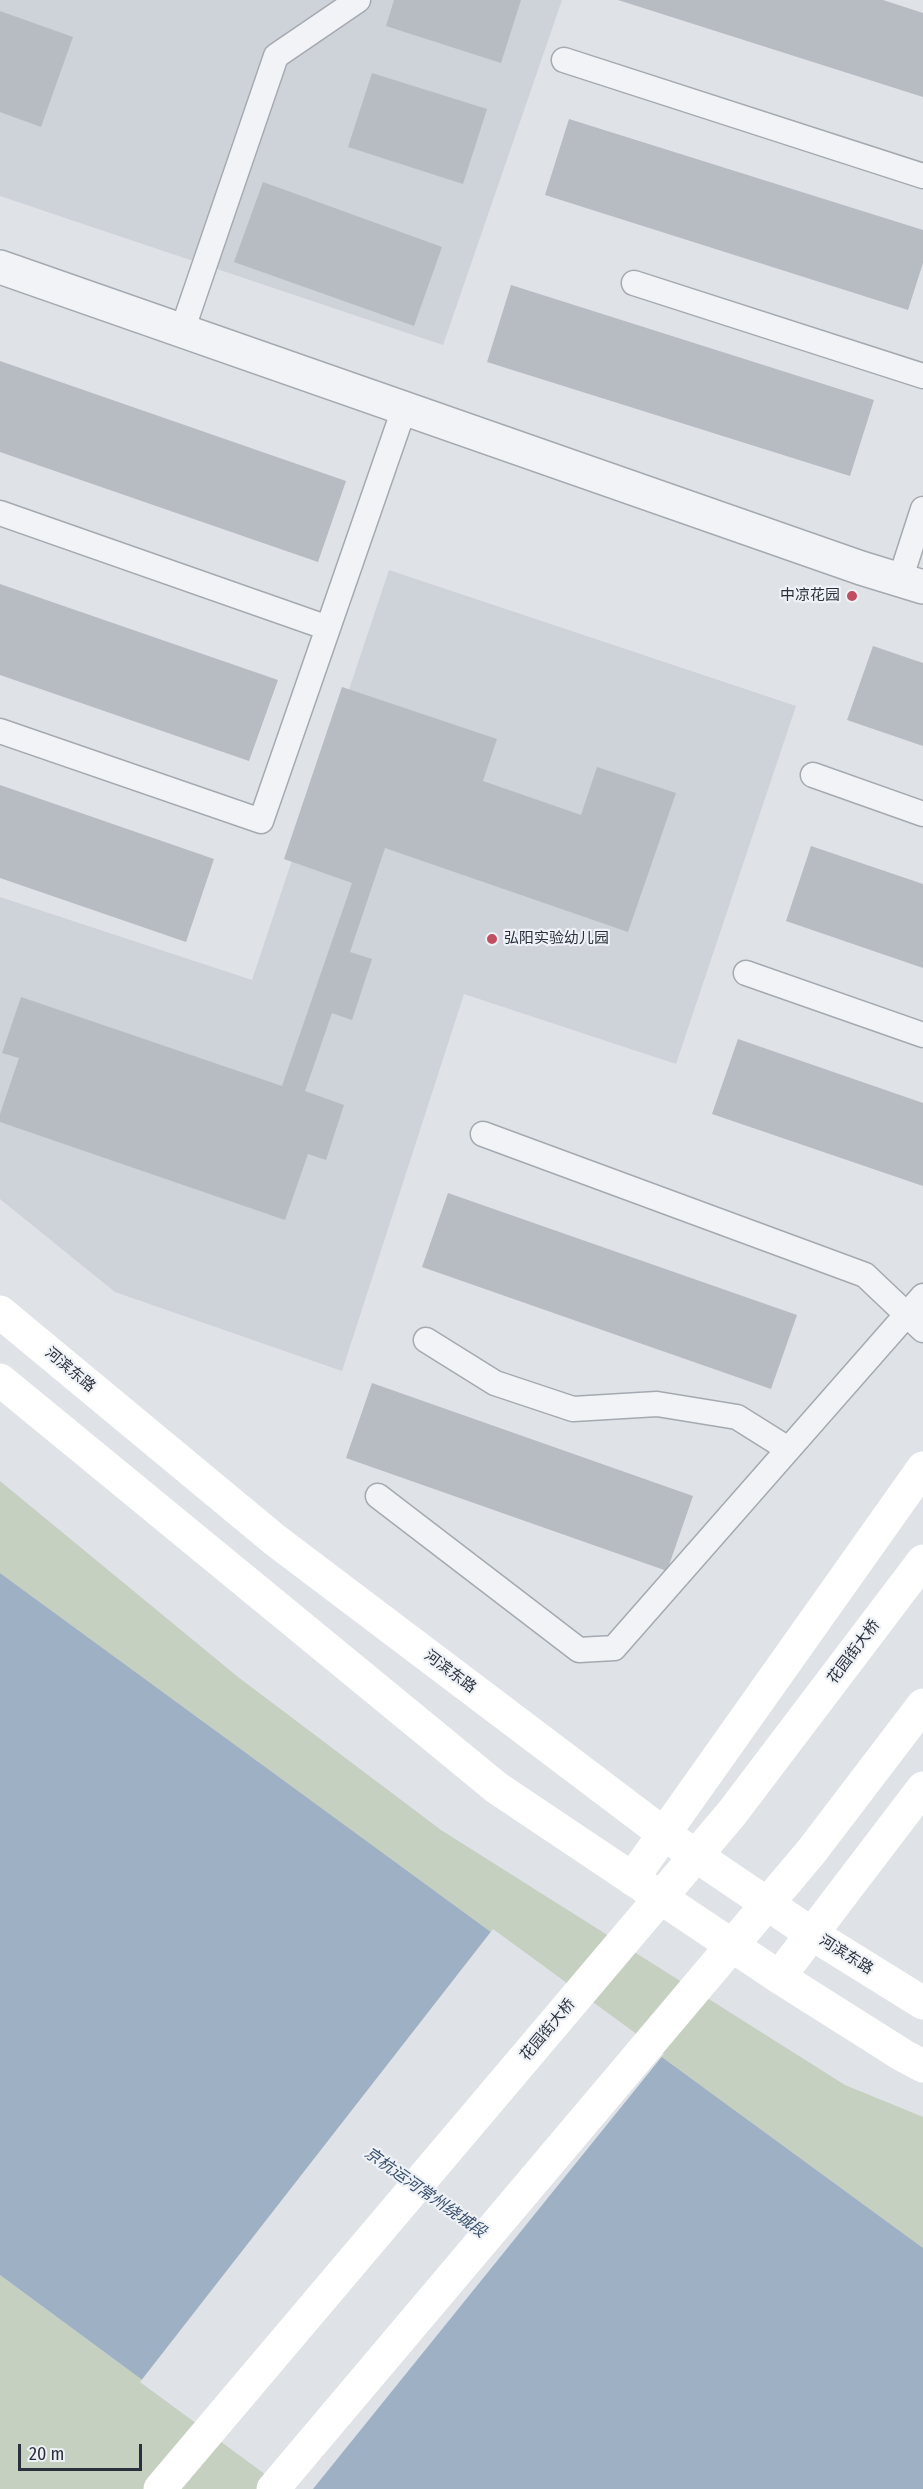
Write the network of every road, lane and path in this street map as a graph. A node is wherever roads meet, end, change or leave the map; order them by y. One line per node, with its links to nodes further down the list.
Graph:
1 (358, 0): 6 (lane)
2 (564, 60): 3 (lane)
3 (923, 176)
4 (0, 267): 6 (street)
5 (634, 283): 7 (lane)
6 (182, 331): 8 (street)
7 (923, 376)
8 (404, 409): 11 (street); 12 (lane)
9 (923, 509): 11 (lane)
10 (0, 513): 12 (lane)
11 (912, 584)
12 (328, 628): 13 (lane)
13 (0, 731)
14 (813, 776): 15 (lane)
15 (923, 814)
16 (746, 973): 17 (lane)
17 (923, 1035)
18 (483, 1134): 21 (lane)
19 (923, 1296): 21 (lane)
20 (0, 1312): 30 (main road, 河滨东路)
21 (915, 1322): 24 (lane)
22 (426, 1340): 24 (lane)
23 (0, 1380): 31 (main road)
24 (788, 1449): 26 (lane)
25 (923, 1468): 30 (main road)
26 (378, 1496)
27 (923, 1561): 36 (main road, 花园街大桥, bridge)
28 (923, 1705): 37 (main road, bridge)
29 (923, 1788): 32 (main road)
30 (664, 1834): 31 (main road); 32 (main road, 河滨东路)
31 (632, 1879): 33 (main road)
32 (812, 1934): 33 (main road); 34 (main road, 河滨东路)
33 (779, 1977): 35 (main road)
34 (923, 2003)
35 (923, 2066)
36 (160, 2489)
37 (273, 2489)

